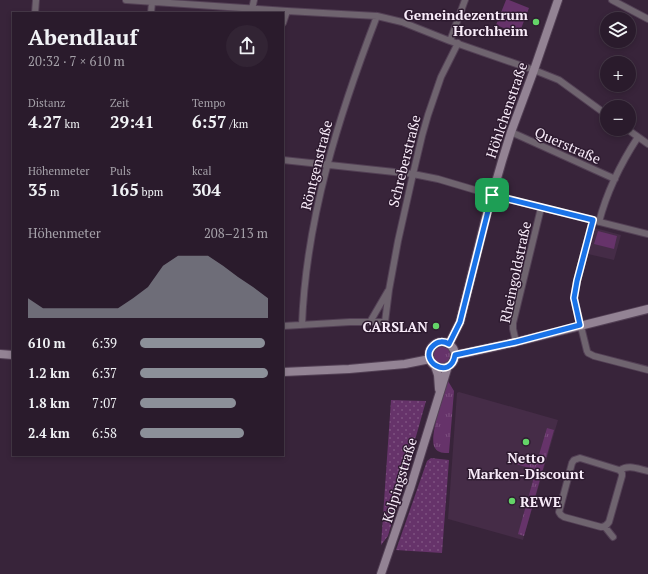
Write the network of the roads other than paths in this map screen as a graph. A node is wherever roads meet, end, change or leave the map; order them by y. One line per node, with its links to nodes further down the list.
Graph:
1 (36, 0): 11 (street)
2 (126, 0): 7 (street)
3 (254, 0): 9 (street)
4 (465, 0): 17 (street)
5 (558, 0): 19 (main road, Höhlchenstraße)
6 (612, 0): 16 (street)
7 (152, 2): 8 (street); 12 (street)
8 (206, 6): 9 (street); 13 (street)
9 (252, 9): 10 (street)
10 (286, 11): 14 (street); 15 (street)
11 (35, 12)
12 (151, 12)
13 (206, 12)
14 (376, 16): 17 (street); 25 (street, Röntgenstraße)
15 (284, 19)
16 (648, 19)
17 (450, 40): 18 (street)
18 (458, 43): 19 (street); 26 (street, Schreberstraße)
19 (534, 70): 20 (street); 21 (main road, Höhlchenstraße)
20 (600, 110)
21 (511, 132): 27 (street, Querstraße); 28 (main road, Höhlchenstraße)
22 (638, 137): 23 (street); 27 (street)
23 (648, 144)
24 (284, 160): 25 (street)
25 (328, 165): 26 (street); 35 (street, Röntgenstraße)
26 (413, 174): 28 (street); 32 (street, Schreberstraße)
27 (615, 179): 30 (street)
28 (492, 195): 29 (street); 39 (main road, Höhlchenstraße)
29 (541, 208): 30 (street); 38 (street, Rheingoldstraße)
30 (596, 221): 31 (street); 36 (street)
31 (648, 234)
32 (389, 290): 34 (street, Schreberstraße); 34 (street, Schreberstraße)
33 (648, 308): 36 (main road)
34 (370, 322): 35 (street)
35 (302, 325): 37 (street)
36 (580, 325): 38 (main road); 46 (street)
37 (284, 326)
38 (516, 342): 42 (main road)
39 (449, 344): 42 (main road); 43 (main road)
40 (0, 354): 41 (main road)
41 (12, 355)
42 (455, 355): 45 (main road)
43 (430, 359): 44 (main road); 47 (main road)
44 (436, 366): 45 (main road); 48 (main road, Kolpingstraße)
45 (448, 366): 48 (main road, Kolpingstraße)
46 (648, 370)
47 (284, 372)
48 (439, 394): 53 (main road, Kolpingstraße)
49 (620, 470): 50 (street); 51 (street); 51 (street)
50 (648, 471)
51 (605, 527): 52 (street)
52 (613, 537)
53 (381, 574)

